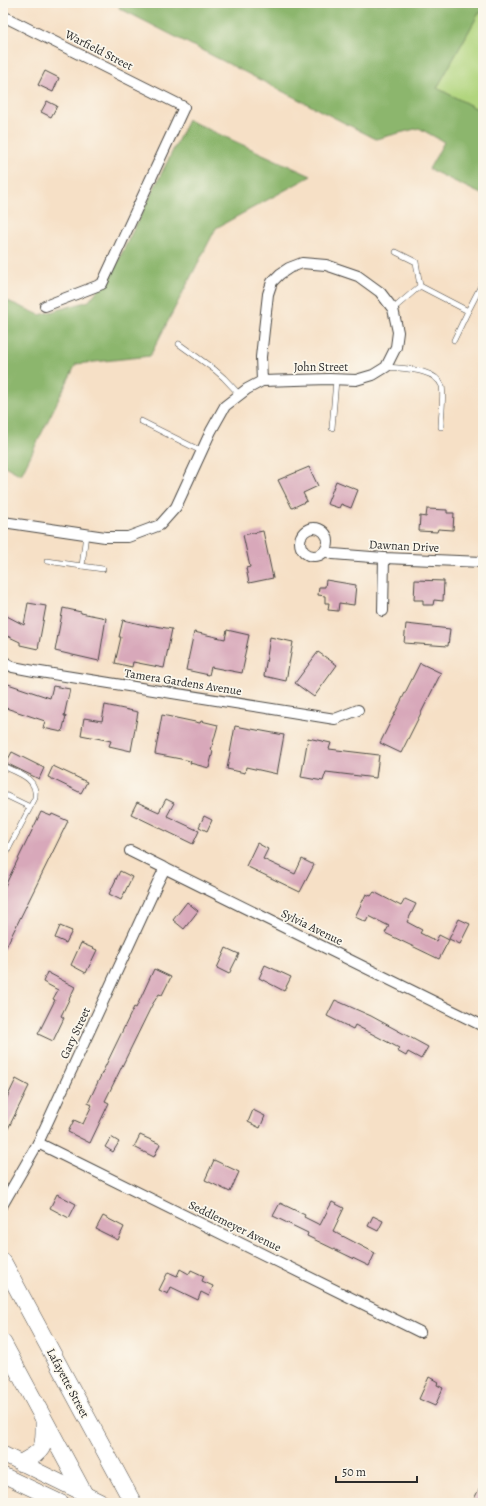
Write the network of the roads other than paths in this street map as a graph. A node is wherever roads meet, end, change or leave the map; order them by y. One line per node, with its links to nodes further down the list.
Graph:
1 (3, 16): 5 (street, Warfield Street)
2 (396, 252): 4 (lane)
3 (483, 282): 7 (lane)
4 (420, 286): 6 (lane); 7 (lane)
5 (45, 306)
6 (393, 309): 10 (street); 12 (street)
7 (468, 311): 8 (lane)
8 (454, 340)
9 (179, 344): 13 (lane)
10 (386, 367): 11 (street, John Street); 15 (lane)
11 (336, 380): 12 (street, John Street); 16 (lane)
12 (262, 381): 13 (street, John Street)
13 (239, 394): 17 (street, John Street)
14 (141, 421): 17 (lane)
15 (441, 427)
16 (332, 428)
17 (202, 451): 19 (street, John Street)
18 (3, 522): 19 (street, John Street)
19 (86, 534): 24 (lane)
20 (325, 551): 21 (street, Dawnan Drive)
21 (384, 558): 23 (street, Dawnan Drive); 26 (street)
22 (47, 561): 24 (lane)
23 (483, 562)
24 (82, 566): 25 (lane)
25 (103, 569)
26 (383, 612)
27 (3, 661): 28 (street, Tamera Gardens Avenue)
28 (358, 710)
29 (3, 766): 31 (lane)
30 (3, 794): 31 (lane)
31 (30, 807): 33 (lane)
32 (130, 851): 34 (street, Sylvia Avenue)
33 (4, 857)
34 (165, 868): 35 (street, Sylvia Avenue); 36 (street, Gary Street)
35 (483, 1026)
36 (38, 1143): 37 (street, Gary Street); 39 (street, Seddlemeyer Avenue)
37 (3, 1204)
38 (3, 1262): 48 (highway, Lafayette Street)
39 (420, 1332)
40 (3, 1343): 41 (highway)
41 (44, 1420): 43 (highway); 45 (highway)
42 (3, 1454): 43 (main road)
43 (20, 1463): 45 (main road)
44 (3, 1475): 46 (main road)
45 (87, 1498): 47 (main road)
46 (62, 1503)
47 (103, 1503)
48 (133, 1503)

